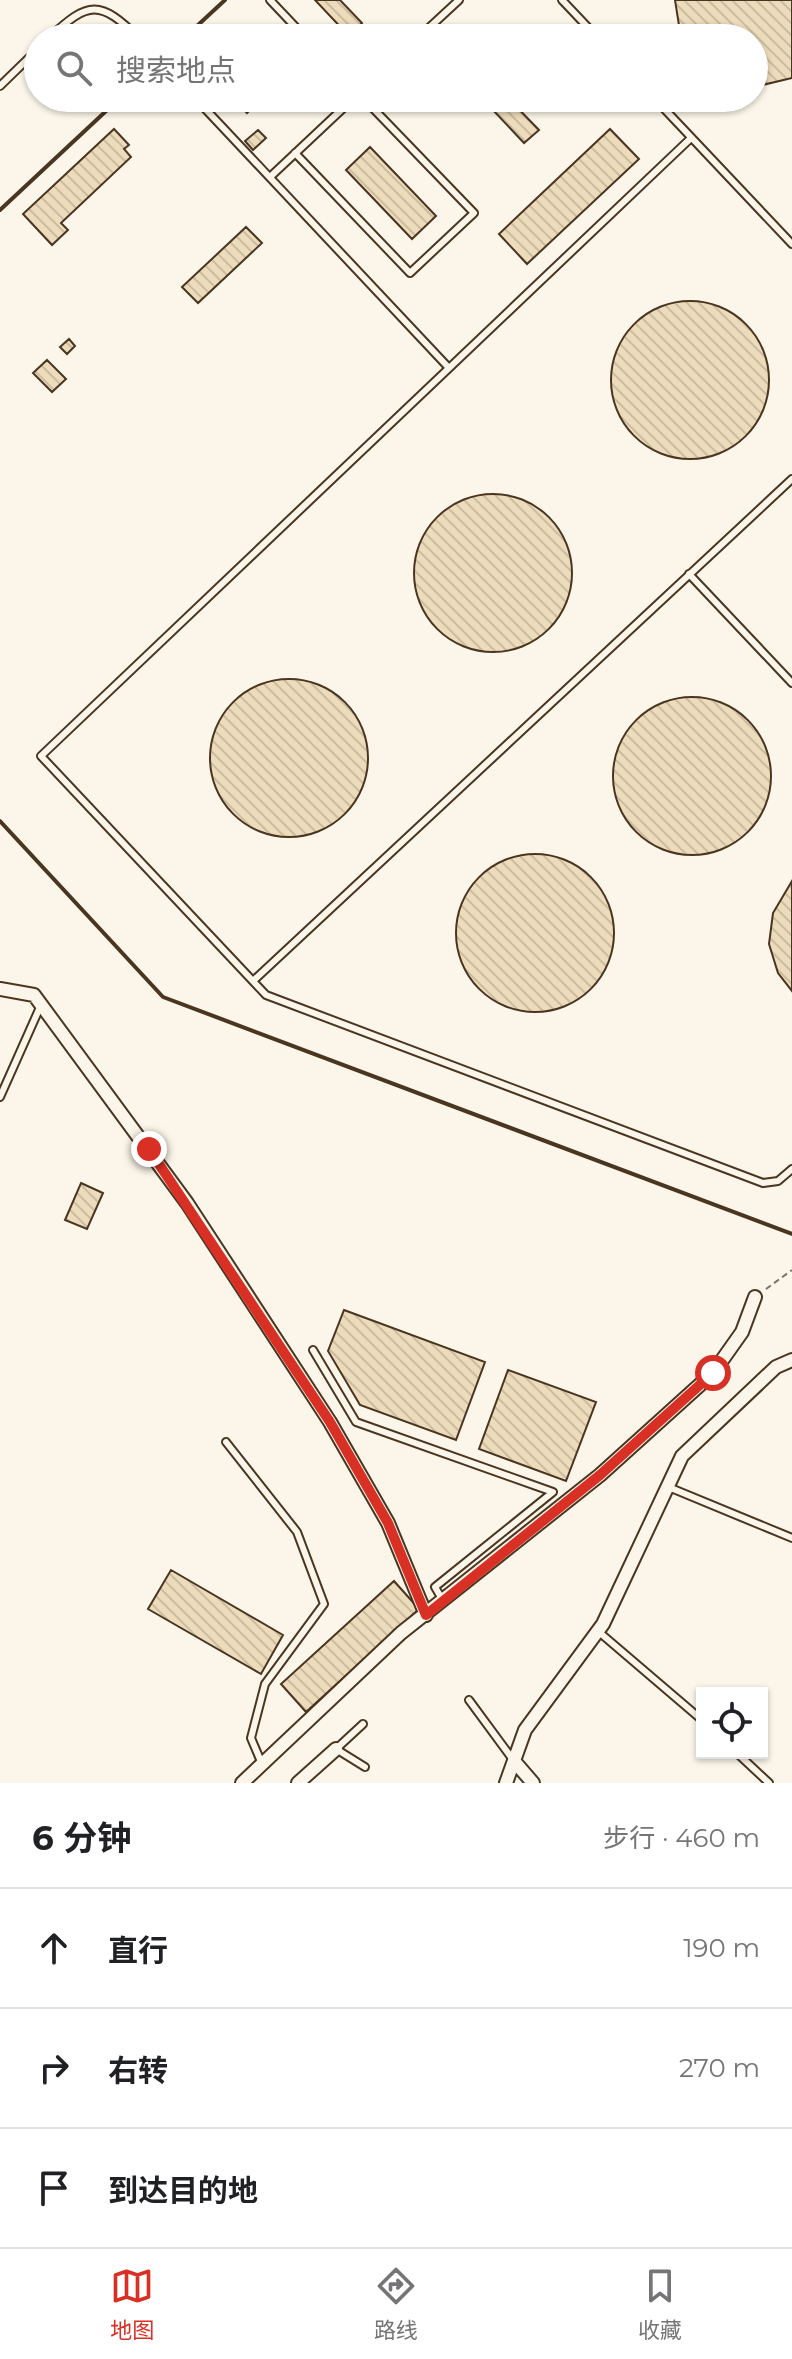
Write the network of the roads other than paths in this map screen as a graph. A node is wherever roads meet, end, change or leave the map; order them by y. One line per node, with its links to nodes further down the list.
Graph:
1 (270, 0): 6 (lane)
2 (459, 0): 7 (lane)
3 (562, 0): 8 (lane)
4 (64, 24): 5 (lane)
5 (126, 24)
6 (293, 24)
7 (433, 24)
8 (585, 24)
9 (24, 63): 10 (lane)
10 (0, 86)
11 (208, 112): 17 (lane)
12 (339, 112): 16 (lane)
13 (377, 112): 16 (lane)
14 (667, 112): 15 (lane)
15 (691, 138): 18 (lane); 19 (lane)
16 (295, 153): 17 (lane)
17 (270, 177): 19 (lane)
18 (792, 244)
19 (449, 368): 23 (lane)
20 (792, 479): 21 (lane)
21 (689, 574): 22 (lane); 23 (lane)
22 (792, 683)
23 (253, 981): 27 (lane)
24 (0, 989): 25 (street)
25 (41, 1005): 26 (lane); 35 (street)
26 (0, 1097)
27 (792, 1169)
28 (755, 1297): 34 (street)
29 (313, 1350): 34 (lane)
30 (792, 1360): 32 (street)
31 (226, 1442): 43 (lane)
32 (666, 1486): 33 (lane); 36 (street)
33 (792, 1538)
34 (444, 1602): 35 (street)
35 (426, 1615): 43 (street)
36 (599, 1632): 38 (lane); 42 (street)
37 (469, 1700): 42 (lane)
38 (696, 1715)
39 (363, 1724): 40 (lane)
40 (336, 1749): 44 (lane); 46 (street)
41 (743, 1759): 49 (lane)
42 (514, 1761): 47 (street); 48 (street)
43 (262, 1764): 45 (street)
44 (365, 1767)
45 (242, 1783)
46 (298, 1783)
47 (506, 1783)
48 (533, 1783)
49 (769, 1783)

